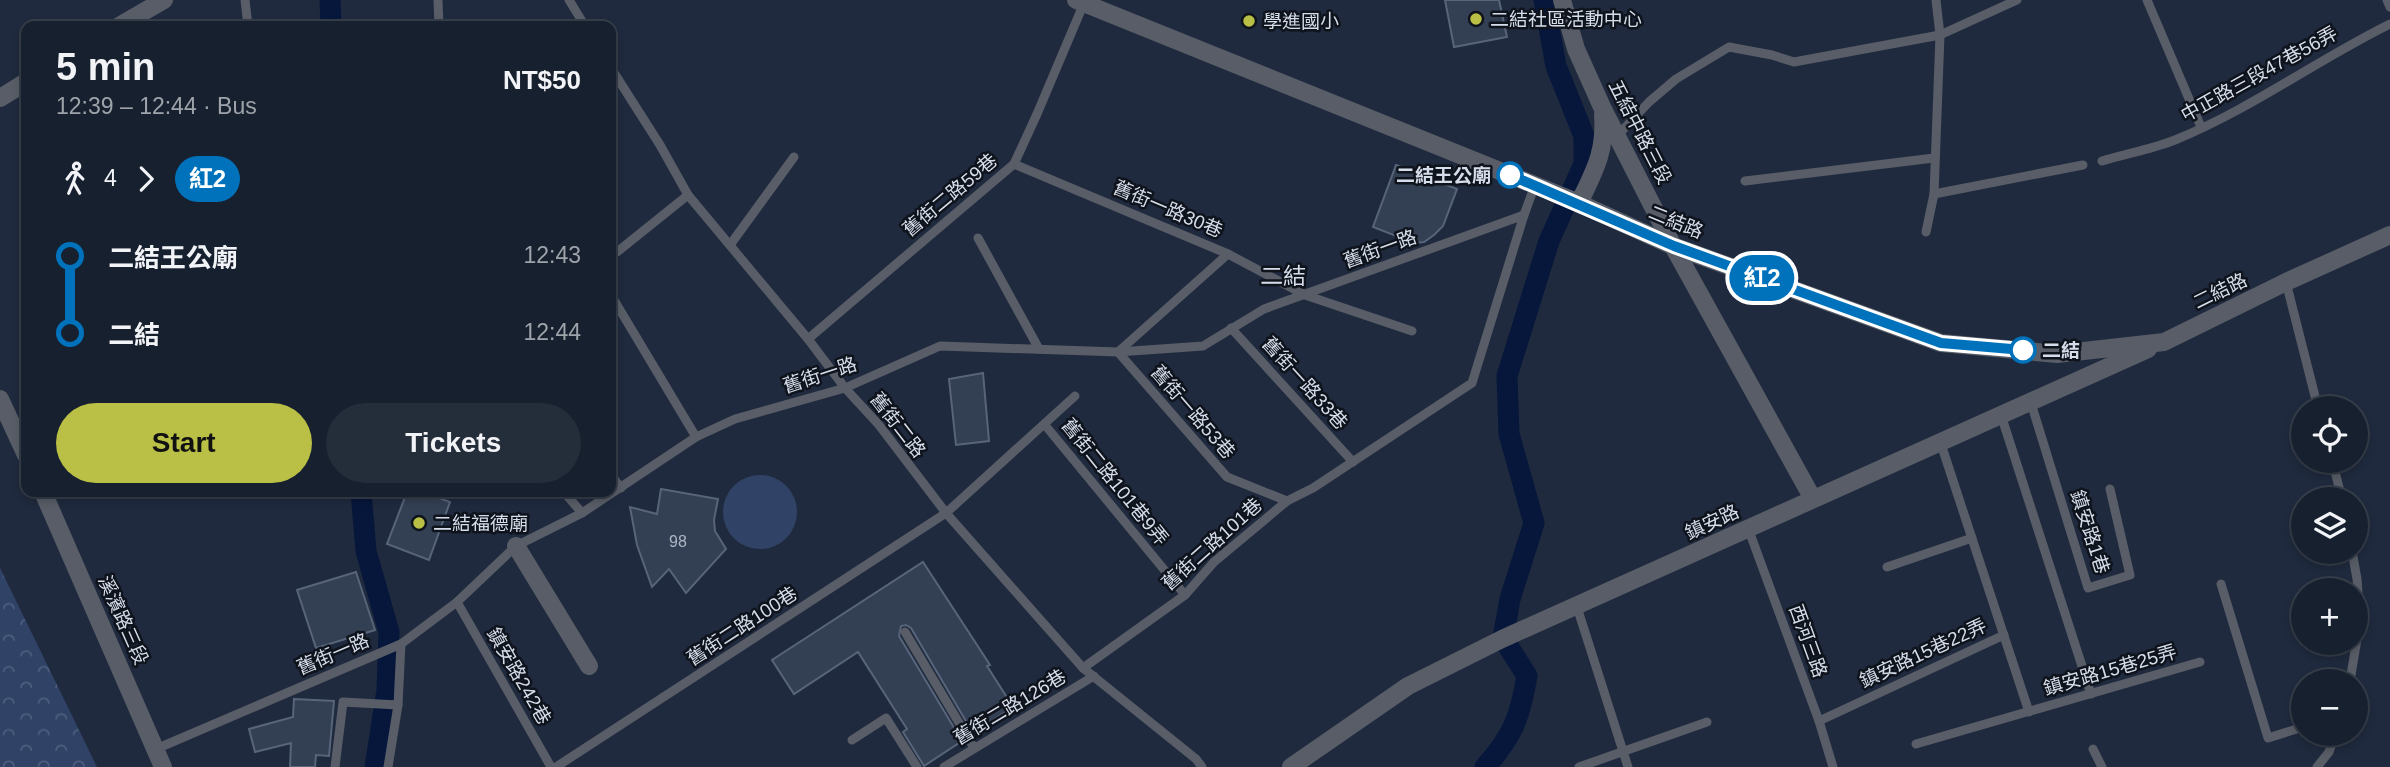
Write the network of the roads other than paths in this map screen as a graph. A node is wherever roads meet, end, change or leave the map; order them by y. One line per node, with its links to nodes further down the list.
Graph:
1 (164, 0): 12 (street)
2 (245, 0): 13 (lane)
3 (438, 0): 14 (lane)
4 (569, 0): 15 (lane)
5 (1562, 0): 21 (street, 五結中路三段)
6 (1936, 0): 17 (lane)
7 (2017, 0): 17 (lane)
8 (2147, 0): 22 (lane)
9 (2387, 0): 11 (lane)
10 (1081, 1): 27 (lane, 舊街二路59巷); 30 (street, 二結路)
11 (2390, 6)
12 (128, 21)
13 (247, 21)
14 (439, 21)
15 (582, 21)
16 (2390, 24): 22 (lane, 中正路三段47巷56弄)
17 (1940, 35): 23 (lane); 25 (lane)
18 (616, 76): 32 (lane, 舊街二路)
19 (21, 85): 20 (street)
20 (0, 98)
21 (1602, 107): 23 (street, 五結中路三段); 33 (street)
22 (2202, 127): 26 (lane, 中正路三段47巷56弄)
23 (1618, 135): 39 (street, 五結中路三段)
24 (794, 157): 38 (lane)
25 (1934, 158): 29 (lane); 31 (lane)
26 (2102, 161)
27 (1014, 164): 41 (lane, 舊街一路30巷); 47 (lane, 舊街二路59巷)
28 (2084, 165): 31 (lane)
29 (1745, 181)
30 (1535, 185): 33 (street, 二結路); 34 (lane)
31 (1934, 194): 35 (lane)
32 (688, 195): 38 (lane, 舊街二路); 40 (lane)
33 (1576, 202): 39 (street, 二結路)
34 (1524, 215): 43 (lane, 舊街一路); 61 (lane, 舊街二路101巷)
35 (1926, 232)
36 (2390, 235): 42 (street, 二結路)
37 (978, 238): 49 (lane)
38 (730, 245): 47 (lane, 舊街二路)
39 (1674, 246): 48 (street, 二結路); 69 (street, 五結中路三段)
40 (617, 252)
41 (1228, 254): 43 (lane, 舊街一路30巷); 50 (lane)
42 (2286, 282): 48 (street, 二結路); 53 (lane)
43 (1304, 295): 45 (lane, 舊街一路); 46 (lane, 舊街一路30巷)
44 (616, 303): 58 (lane)
45 (1231, 328): 50 (lane, 舊街一路); 61 (lane, 舊街一路33巷)
46 (1412, 331)
47 (808, 339): 51 (lane, 舊街二路)
48 (2164, 342): 55 (street, 鎮安路)
49 (1039, 349): 50 (lane, 舊街一路); 51 (lane, 舊街一路)
50 (1118, 352): 70 (lane, 舊街一路53巷)
51 (845, 388): 58 (lane, 舊街一路); 72 (lane, 舊街二路)
52 (1075, 396): 57 (lane, 舊街二路100巷)
53 (2316, 396)
54 (0, 399): 60 (street)
55 (2031, 403): 56 (street, 鎮安路); 64 (lane, 鎮安路1巷)
56 (2001, 415): 59 (street, 鎮安路); 90 (lane)
57 (1045, 425): 72 (lane, 舊街二路100巷); 79 (lane, 舊街二路101巷9弄)
58 (696, 437): 63 (lane, 舊街一路)
59 (1940, 441): 69 (street, 鎮安路); 74 (lane, 鎮安路15巷22弄)
60 (21, 445)
61 (1353, 462): 70 (lane, 舊街二路101巷)
62 (616, 482): 63 (lane)
63 (621, 488): 65 (lane, 舊街一路)
64 (2110, 489)
65 (616, 491)
66 (45, 497): 100 (street, 溪濱路三段)
67 (568, 497): 71 (lane)
68 (607, 497): 71 (lane, 舊街一路)
69 (1813, 499): 73 (street, 鎮安路)
70 (1287, 501): 79 (lane, 舊街二路101巷)
71 (582, 513): 75 (lane, 舊街一路)
72 (946, 513): 87 (lane, 舊街二路); 106 (lane, 舊街二路100巷)
73 (1748, 528): 81 (street, 鎮安路); 93 (lane, 西河三路)
74 (1972, 538): 77 (lane); 83 (lane, 鎮安路15巷22弄)
75 (516, 546): 80 (lane, 舊街一路); 86 (street)
76 (2354, 564): 88 (lane)
77 (1887, 566)
78 (2221, 584): 95 (lane)
79 (1185, 595): 87 (lane, 舊街二路101巷)
80 (457, 602): 84 (lane, 舊街一路); 106 (lane, 鎮安路242巷)
81 (1577, 607): 102 (lane); 110 (street, 鎮安路)
82 (905, 632): 99 (lane)
83 (2004, 635): 92 (lane, 鎮安路15巷22弄); 93 (lane, 鎮安路15巷22弄)
84 (401, 644): 91 (lane); 100 (lane, 舊街一路)
85 (2200, 662): 90 (lane, 鎮安路15巷25弄)
86 (589, 666)
87 (1083, 668): 89 (lane, 舊街二路)
88 (2352, 669)
89 (1094, 676): 99 (lane, 舊街二路126巷); 109 (lane, 舊街二路)
90 (2091, 694): 92 (lane, 鎮安路15巷25弄)
91 (398, 705): 104 (lane); 105 (lane)
92 (2029, 712): 97 (lane, 鎮安路15巷25弄)
93 (1819, 721): 113 (lane, 西河三路)
94 (1707, 722): 102 (lane)
95 (2291, 731)
96 (852, 740): 107 (lane)
97 (1916, 744)
98 (2331, 746): 115 (lane)
99 (974, 748): 108 (lane, 舊街二路126巷)
100 (156, 749): 103 (street, 溪濱路三段)
101 (2093, 749): 114 (lane)
102 (1624, 753): 111 (lane); 112 (lane)
103 (163, 767)
104 (335, 767)
105 (388, 767)
106 (554, 767)
107 (917, 767)
108 (943, 767)
109 (1202, 767)
110 (1291, 767)
111 (1579, 767)
112 (1628, 767)
113 (1833, 767)
114 (2102, 767)
115 (2317, 767)

